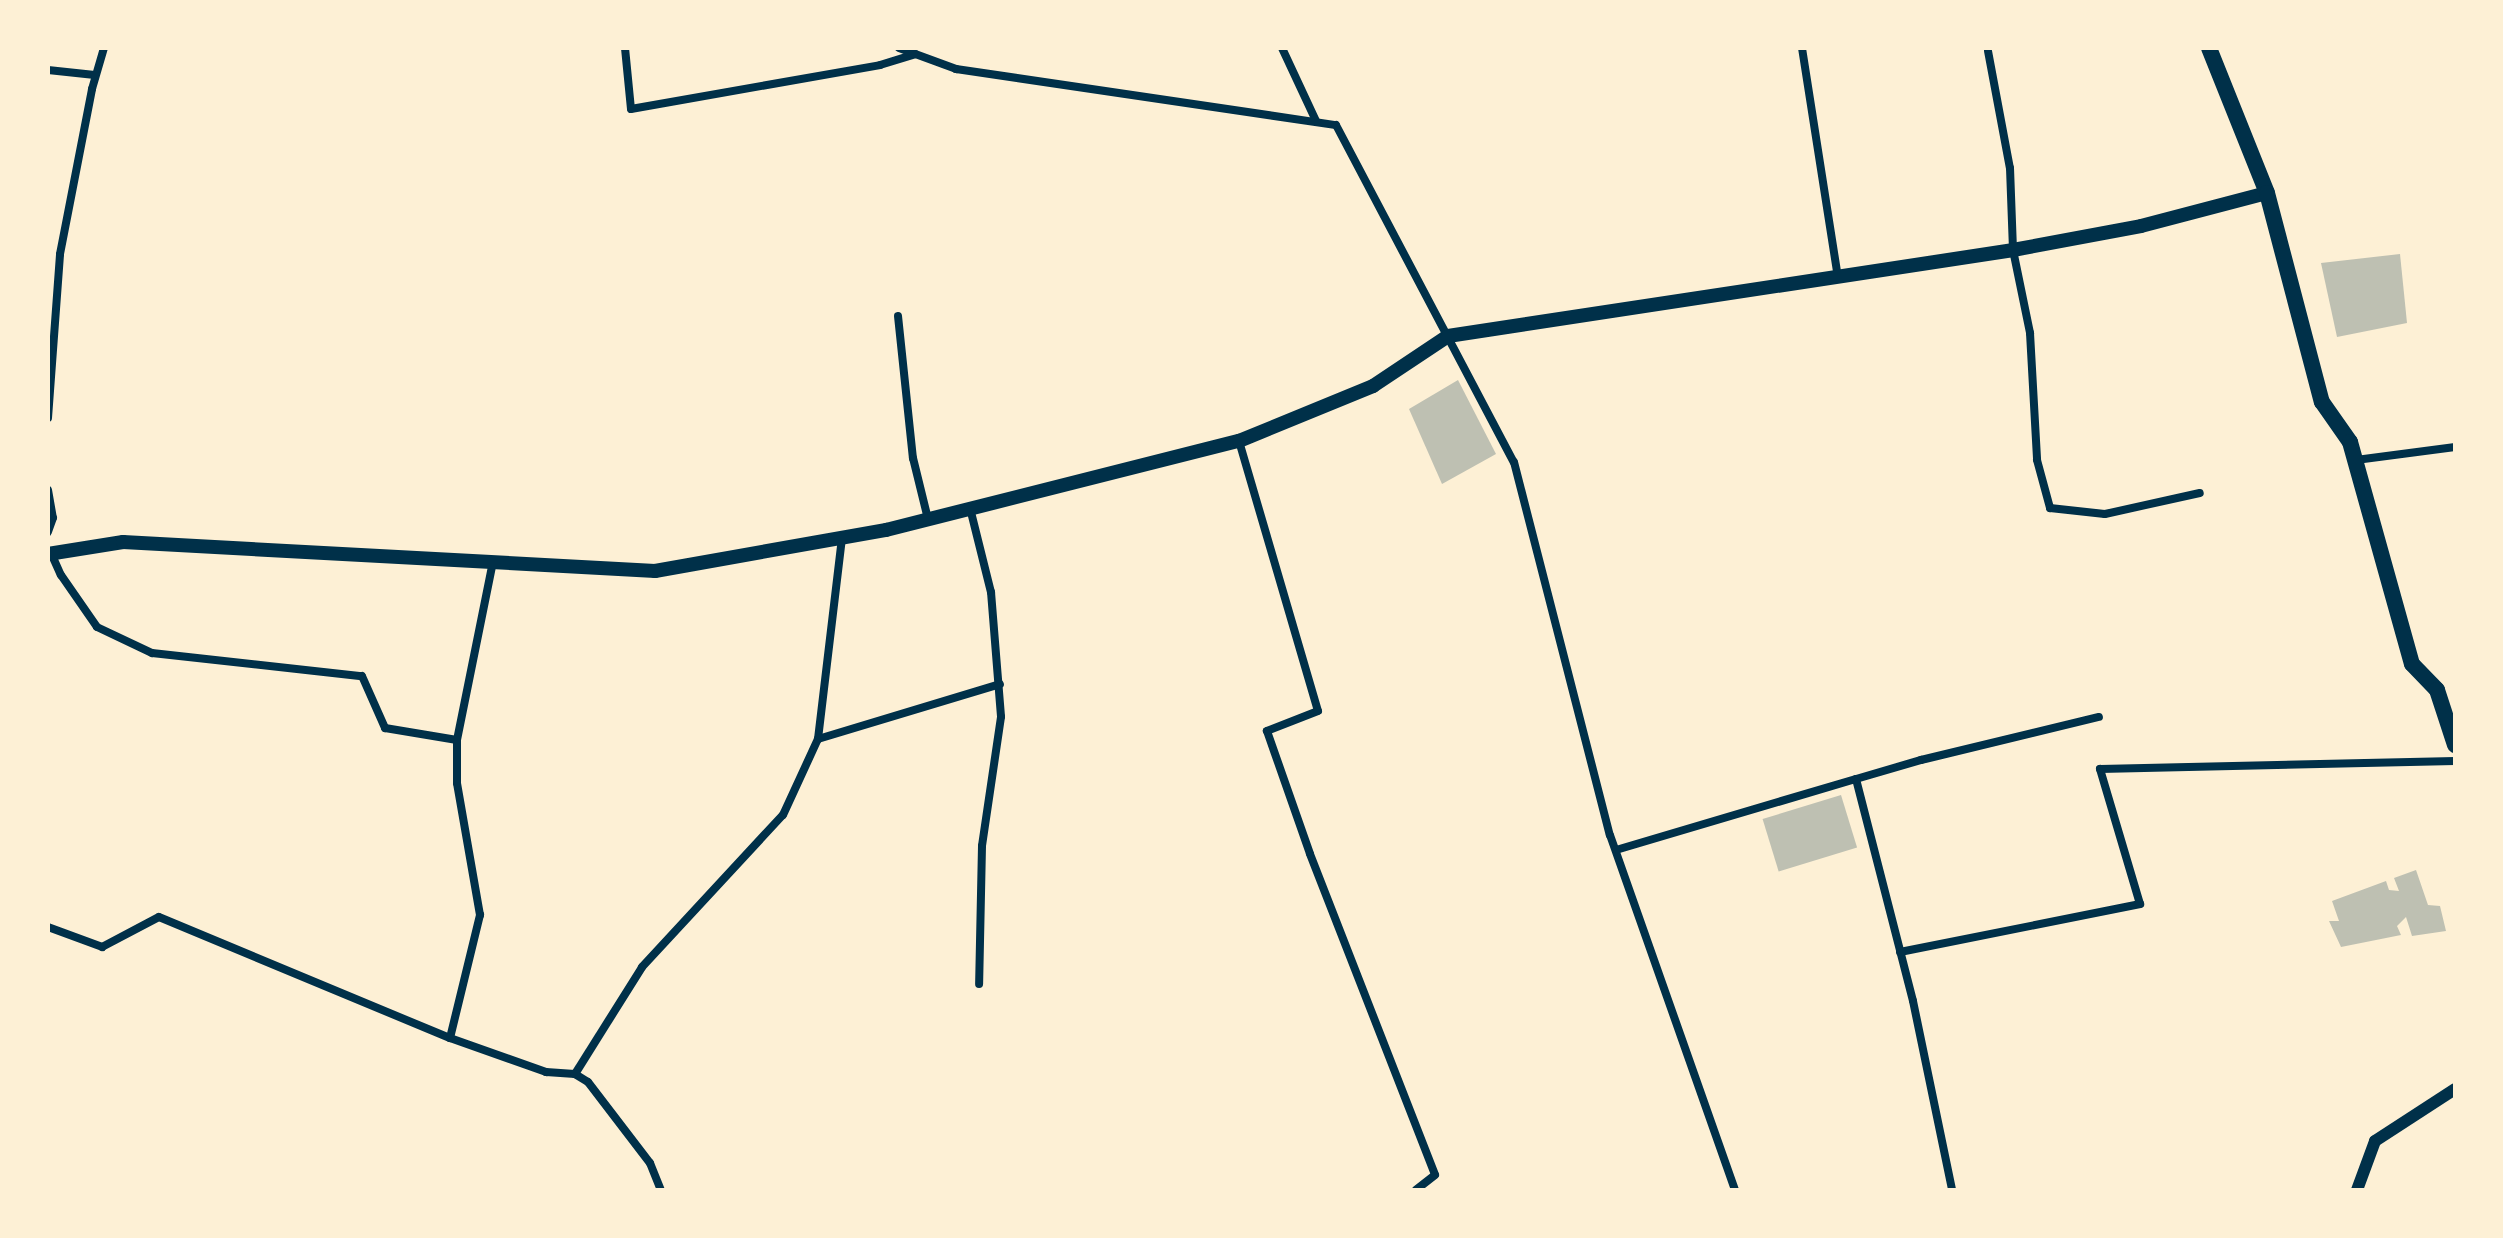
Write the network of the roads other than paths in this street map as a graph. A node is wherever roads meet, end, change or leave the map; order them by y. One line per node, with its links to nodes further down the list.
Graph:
1 (104, 48): 10 (street)
2 (625, 48): 8 (street)
3 (899, 48): 8 (street)
4 (1282, 48): 11 (street)
5 (1802, 48): 14 (street)
6 (2209, 48): 12 (main road)
7 (1988, 51): 13 (street)
8 (915, 54): 11 (street)
9 (48, 70): 10 (street)
10 (95, 75): 17 (street)
11 (1316, 121): 16 (street)
12 (2267, 193): 13 (main road); 20 (main road)
13 (2013, 250): 14 (main road); 22 (street)
14 (1838, 277): 16 (main road)
15 (898, 316): 24 (street)
16 (1448, 336): 18 (main road); 36 (street)
17 (48, 418)
18 (1239, 441): 23 (main road); 44 (street)
19 (2455, 447): 20 (street)
20 (2355, 460): 33 (main road)
21 (48, 490): 25 (street)
22 (2200, 493)
23 (970, 507): 24 (main road); 29 (street)
24 (928, 519): 26 (main road)
25 (48, 532)
26 (842, 538): 28 (main road); 31 (street)
27 (49, 553): 28 (main road); 32 (street)
28 (493, 562): 32 (street)
29 (1000, 684): 31 (street); 39 (street)
30 (2099, 717): 35 (street)
31 (818, 739): 41 (street)
32 (457, 740): 40 (street)
33 (2455, 745)
34 (2455, 761): 38 (street)
35 (1856, 779): 36 (street); 38 (street)
36 (1616, 850): 45 (street)
37 (48, 927): 40 (street)
38 (1900, 952): 46 (street)
39 (979, 984)
40 (450, 1038): 41 (street)
41 (575, 1074): 43 (street)
42 (2455, 1089): 47 (street)
43 (661, 1190)
44 (1416, 1190)
45 (1735, 1190)
46 (1952, 1190)
47 (2357, 1190)

